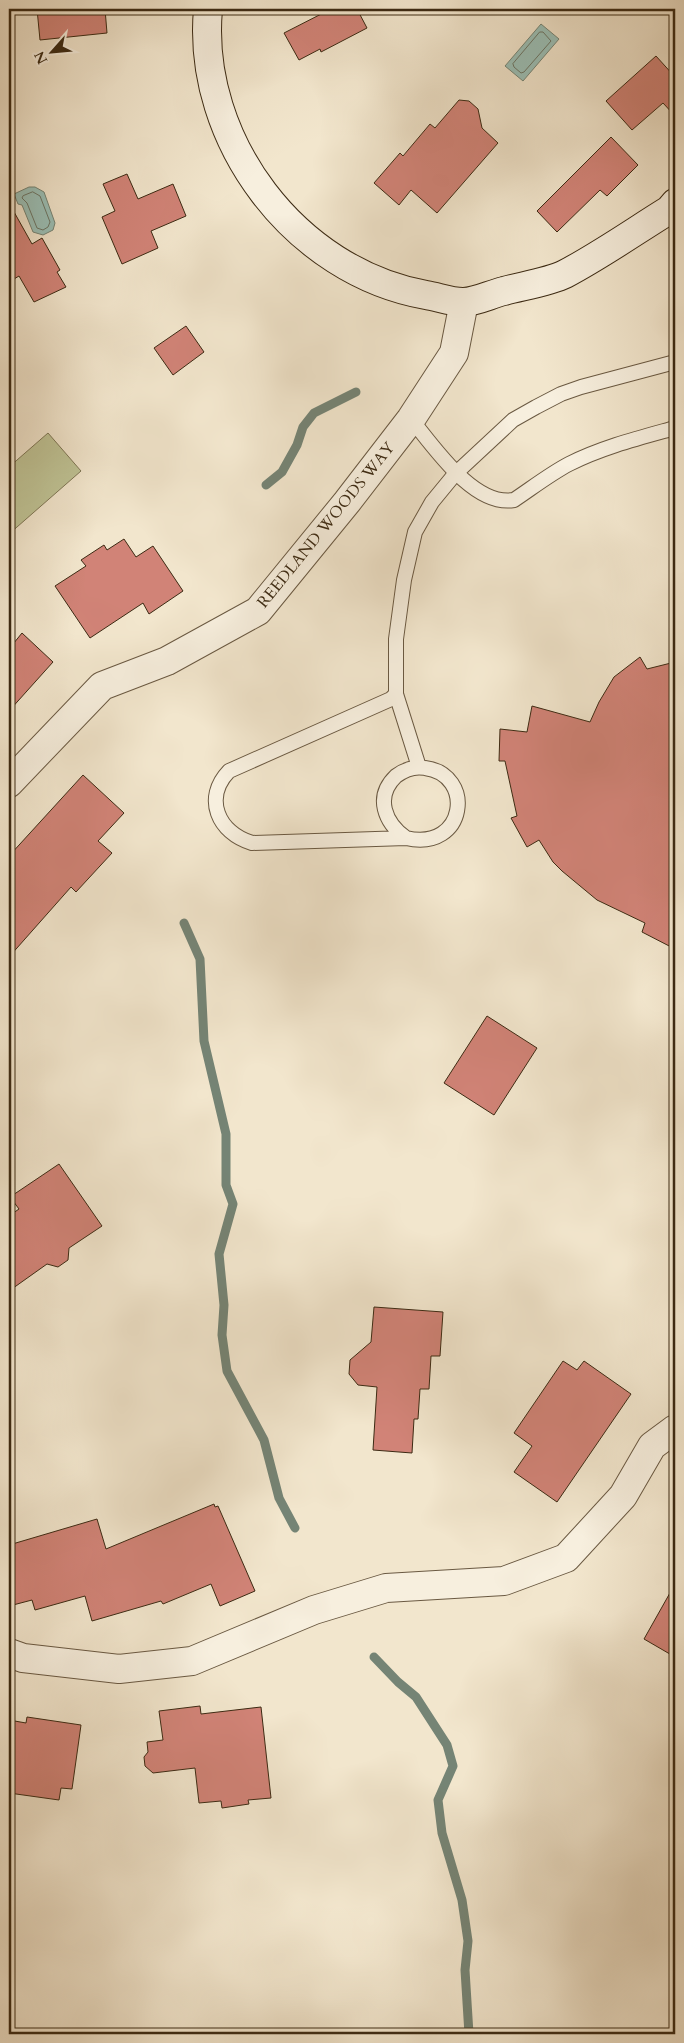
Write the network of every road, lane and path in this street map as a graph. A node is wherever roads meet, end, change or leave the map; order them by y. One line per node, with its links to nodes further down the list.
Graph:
1 (208, 9): 3 (street)
2 (675, 202): 3 (street)
3 (464, 302): 5 (street, REEDLAND WOODS WAY)
4 (675, 362): 7 (lane)
5 (411, 419): 7 (lane); 10 (street, REEDLAND WOODS WAY)
6 (675, 428): 7 (lane)
7 (455, 474): 8 (lane)
8 (396, 694): 9 (lane); 11 (lane)
9 (419, 767): 11 (lane); 11 (lane)
10 (9, 783)
11 (406, 838)
12 (675, 1430): 13 (street)
13 (9, 1653)

